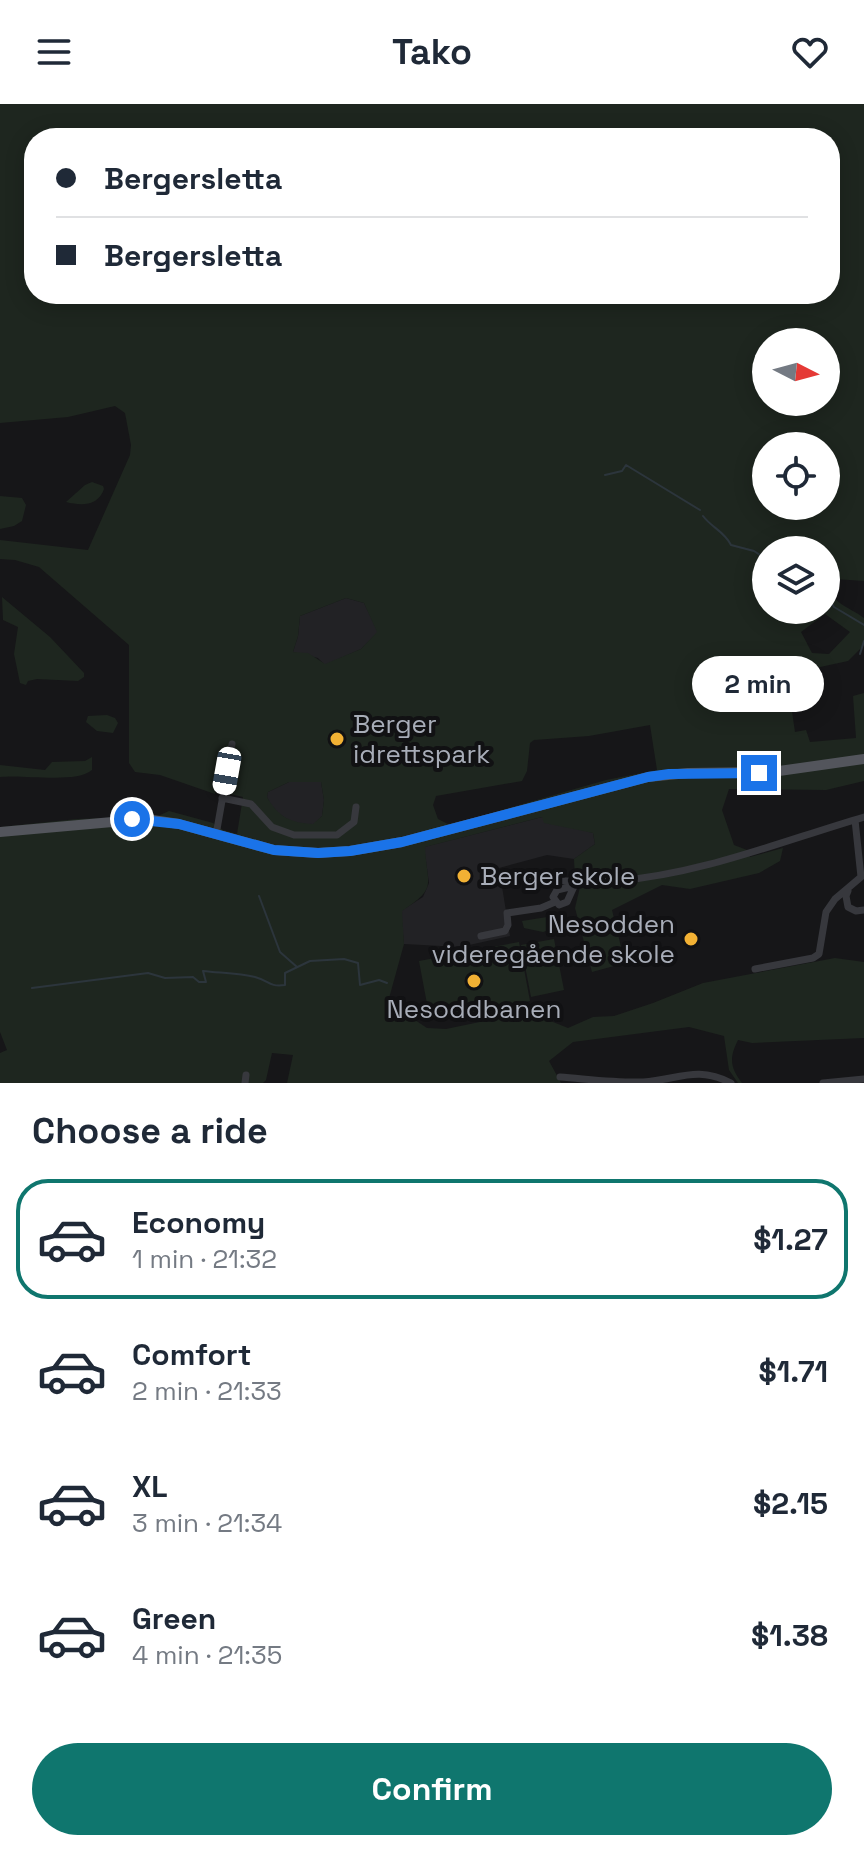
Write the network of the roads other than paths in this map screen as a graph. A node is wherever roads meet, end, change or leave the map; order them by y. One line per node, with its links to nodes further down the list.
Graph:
1 (232, 744): 3 (street)
2 (864, 759): 7 (main road)
3 (222, 798): 4 (street); 7 (street)
4 (356, 807)
5 (860, 819): 9 (street); 10 (street)
6 (0, 832): 7 (main road)
7 (216, 835)
8 (507, 875): 10 (street)
9 (863, 875): 11 (street)
10 (575, 884): 12 (street); 12 (street)
11 (848, 890): 13 (street); 15 (street)
12 (555, 902): 14 (street)
13 (864, 910)
14 (481, 936)
15 (755, 969)
16 (560, 1077): 18 (street)
17 (864, 1079): 19 (street)
18 (731, 1083)
19 (823, 1083)

